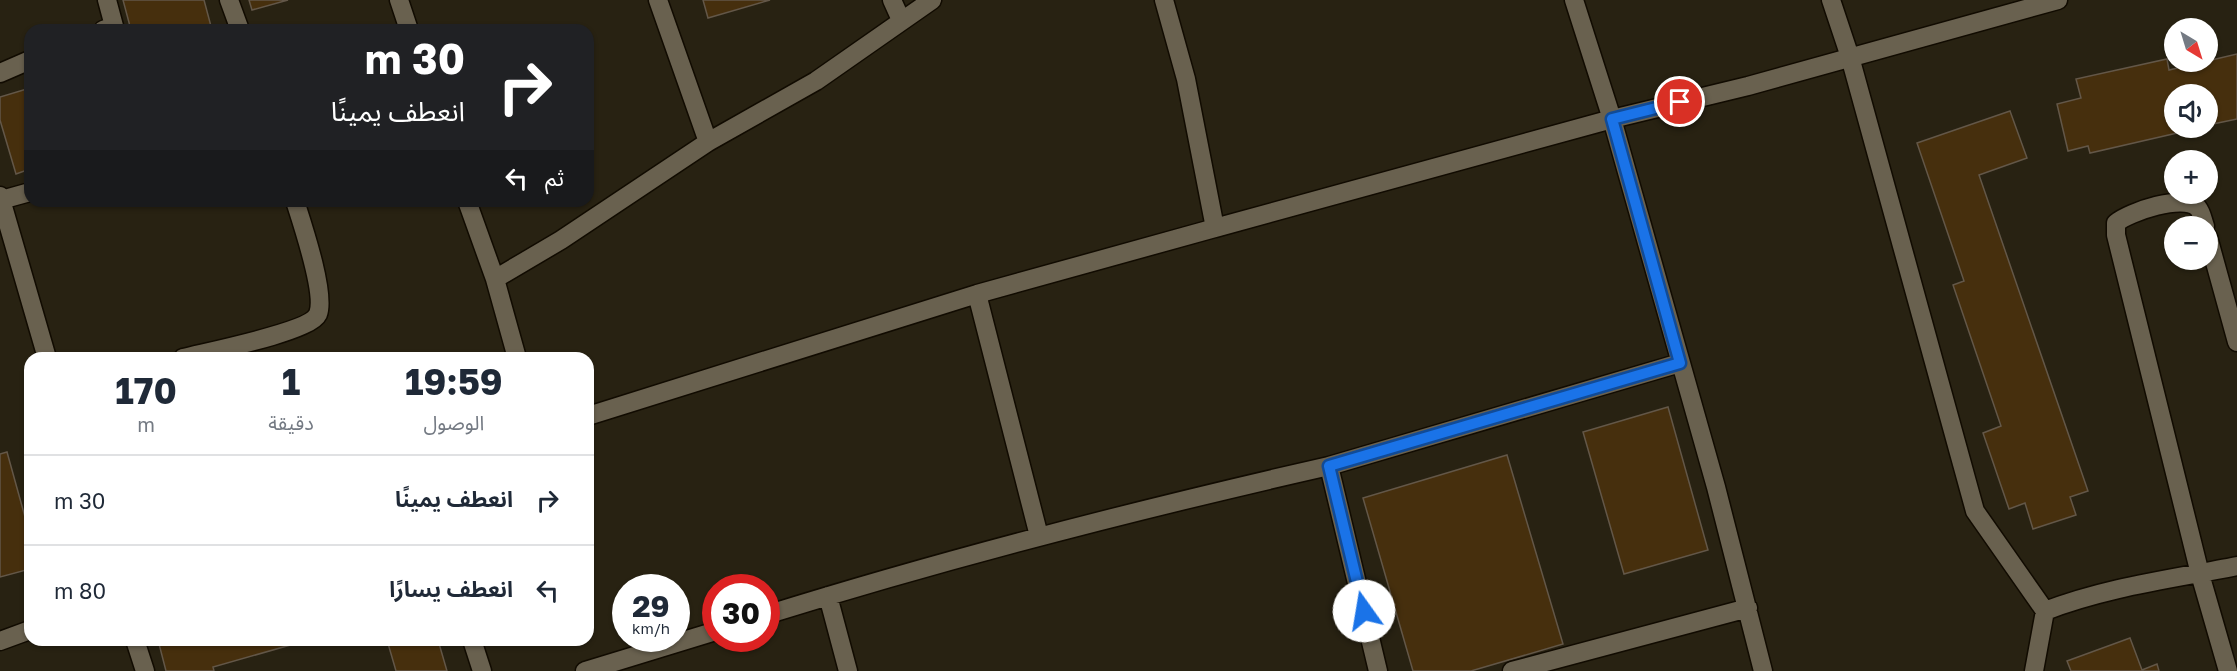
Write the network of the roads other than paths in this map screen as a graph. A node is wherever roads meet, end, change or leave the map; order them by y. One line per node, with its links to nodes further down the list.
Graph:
1 (107, 0): 13 (street)
2 (229, 0): 14 (street)
3 (399, 0): 15 (street)
4 (658, 0): 20 (street)
5 (892, 0): 12 (street)
6 (932, 0): 12 (street)
7 (1164, 0): 26 (street)
8 (1574, 0): 19 (street)
9 (1831, 0): 16 (street)
10 (2058, 0): 11 (street)
11 (2038, 3): 16 (street)
12 (901, 20): 20 (street)
13 (113, 24)
14 (238, 24)
15 (407, 24)
16 (1850, 57): 19 (street); 43 (street)
17 (24, 63): 18 (street)
18 (0, 73)
19 (1612, 119): 26 (street); 34 (street)
20 (708, 142): 28 (street)
21 (24, 193): 22 (street)
22 (1, 198): 31 (street)
23 (297, 207): 32 (street)
24 (469, 207): 28 (street)
25 (2201, 216): 39 (street)
26 (1215, 228): 29 (street)
27 (2217, 270): 30 (street)
28 (495, 279): 33 (street)
29 (977, 294): 35 (street); 37 (street)
30 (2237, 342)
31 (45, 352)
32 (207, 352)
33 (515, 352)
34 (1680, 363): 36 (street); 41 (street)
35 (594, 414)
36 (1329, 466): 37 (street); 53 (street)
37 (1039, 536): 40 (street)
38 (2237, 566): 39 (street)
39 (2200, 574): 43 (street); 57 (street)
40 (828, 596): 42 (street); 52 (street)
41 (1748, 608): 54 (street); 55 (street)
42 (780, 611)
43 (2045, 611): 56 (street)
44 (24, 632): 46 (street)
45 (702, 635): 51 (street)
46 (0, 640)
47 (137, 646): 49 (street)
48 (474, 646): 50 (street)
49 (145, 671)
50 (482, 671)
51 (585, 671)
52 (848, 671)
53 (1378, 671)
54 (1512, 671)
55 (1763, 671)
56 (2034, 671)
57 (2228, 671)

